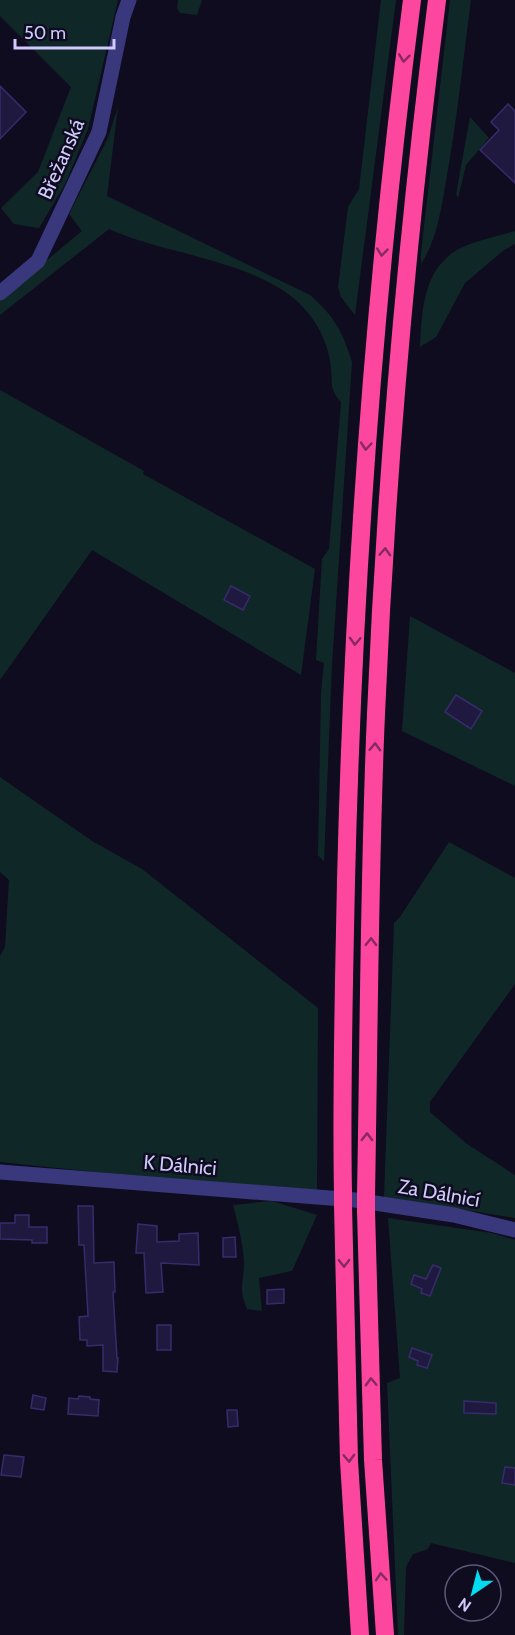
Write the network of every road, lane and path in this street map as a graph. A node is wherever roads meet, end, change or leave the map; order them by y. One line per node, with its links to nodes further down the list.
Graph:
1 (129, 0): 4 (street, Břežanská)
2 (412, 0): 6 (highway, one-way to 6)
3 (437, 0): 6 (highway, one-way to 3)
4 (0, 293)
5 (0, 1172): 6 (street, K Dálnici)
6 (355, 1201): 7 (street, Za Dálnicí); 8 (highway, one-way to 8); 9 (highway, one-way to 6)
7 (515, 1230)
8 (360, 1635)
9 (385, 1635)

